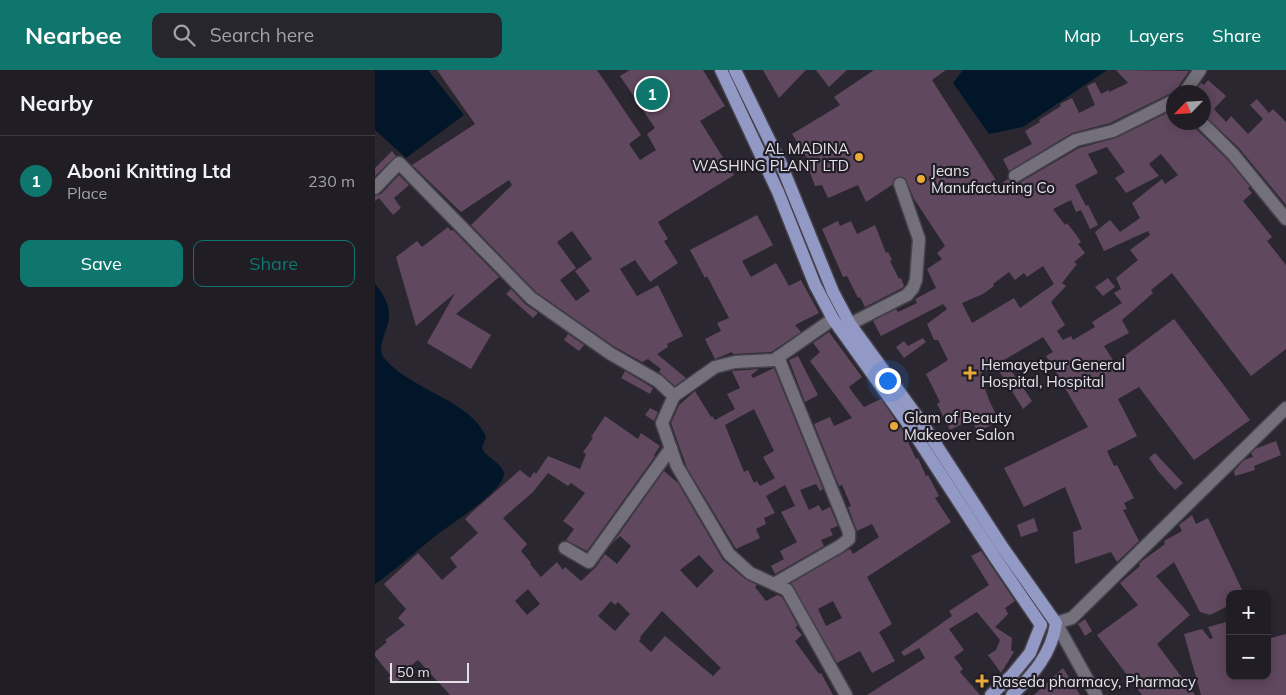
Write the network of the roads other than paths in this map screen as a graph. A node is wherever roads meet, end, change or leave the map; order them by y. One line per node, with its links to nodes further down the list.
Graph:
1 (721, 70): 8 (main road)
2 (735, 70): 7 (main road)
3 (1200, 70): 4 (street)
4 (1190, 85)
5 (1166, 104): 9 (street)
6 (1209, 130): 12 (street)
7 (781, 164): 8 (main road); 14 (main road)
8 (768, 170): 13 (main road)
9 (1015, 176)
10 (900, 184): 14 (street)
11 (375, 188): 16 (street)
12 (1286, 219)
13 (833, 320): 15 (street); 21 (main road)
14 (850, 324): 22 (main road)
15 (778, 357): 16 (street); 20 (street)
16 (674, 396): 18 (street)
17 (1286, 408): 22 (street)
18 (671, 448): 19 (street); 20 (street)
19 (565, 548)
20 (774, 584): 23 (street)
21 (1041, 625): 22 (main road); 24 (main road)
22 (1055, 628): 25 (main road); 26 (street)
23 (846, 695)
24 (991, 695)
25 (1012, 695)
26 (1096, 695)

